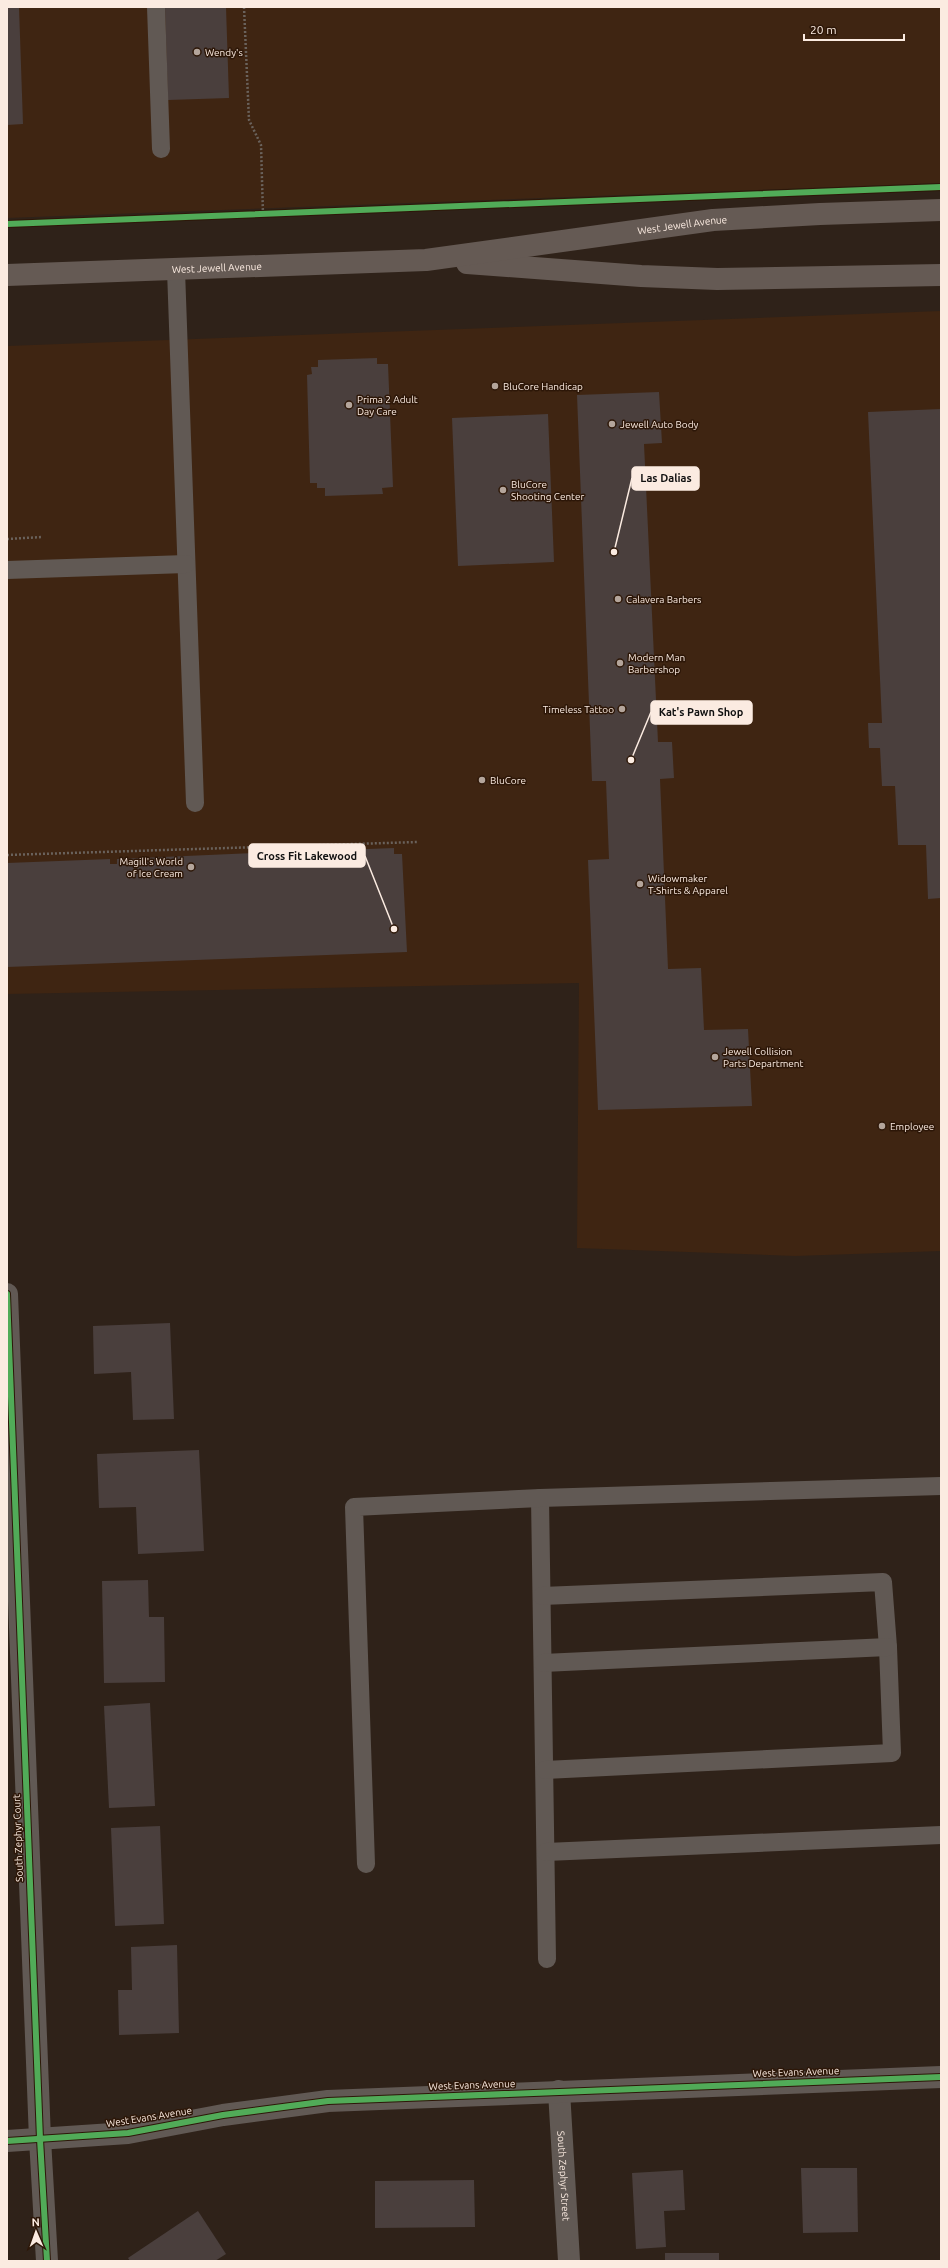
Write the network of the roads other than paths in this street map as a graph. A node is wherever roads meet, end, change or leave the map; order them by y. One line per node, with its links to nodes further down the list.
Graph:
1 (156, 7): 2 (lane)
2 (161, 149)
3 (941, 210): 4 (main road, West Jewell Avenue)
4 (426, 260): 5 (main road, West Jewell Avenue); 7 (main road, West Jewell Avenue)
5 (176, 270): 6 (main road, West Jewell Avenue); 8 (lane)
6 (7, 275)
7 (941, 275)
8 (186, 564): 9 (lane); 10 (lane)
9 (7, 570)
10 (195, 803)
11 (8, 1294): 24 (street, South Zephyr Court)
12 (941, 1486): 13 (lane)
13 (540, 1498): 14 (lane); 20 (lane)
14 (542, 1596): 15 (lane); 16 (lane)
15 (888, 1647): 16 (lane); 17 (lane)
16 (543, 1663): 17 (lane)
17 (545, 1770): 19 (lane)
18 (941, 1835): 19 (lane)
19 (546, 1852): 21 (lane)
20 (366, 1864)
21 (548, 1959)
22 (941, 2076): 23 (street, West Evans Avenue)
23 (559, 2091): 24 (street, West Evans Avenue); 27 (street, South Zephyr Street)
24 (40, 2139): 25 (street, West Evans Avenue); 26 (street, South Zephyr Court)
25 (7, 2141)
26 (47, 2261)
27 (569, 2261)

